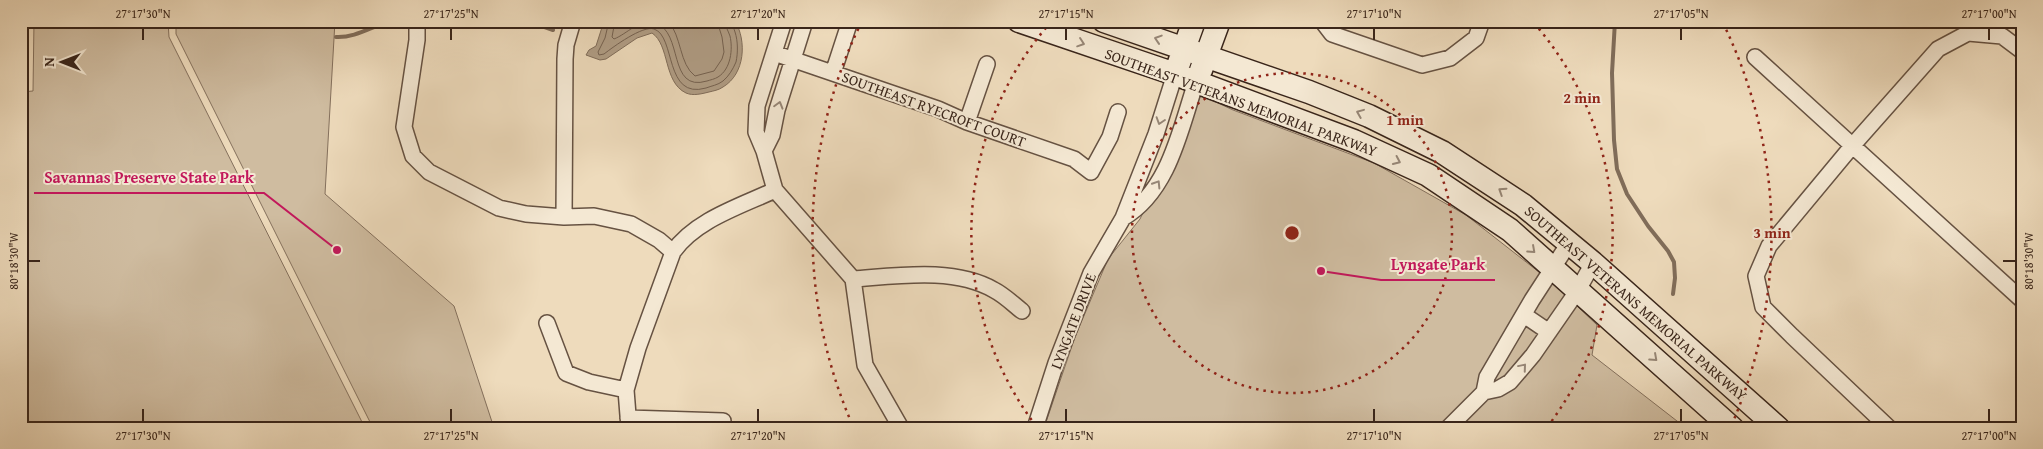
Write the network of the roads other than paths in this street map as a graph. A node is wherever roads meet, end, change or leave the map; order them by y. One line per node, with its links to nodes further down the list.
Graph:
1 (417, 21): 27 (street)
2 (573, 21): 27 (street)
3 (784, 21): 14 (street)
4 (805, 21): 17 (street)
5 (850, 21): 19 (street)
6 (1018, 21): 20 (main road, SOUTHEAST VETERANS MEMORIAL PARKWAY, one-way to 20)
7 (1104, 21): 12 (main road, SOUTHEAST VETERANS MEMORIAL PARKWAY, one-way to 7)
8 (1194, 21): 12 (main road)
9 (1219, 21): 15 (main road)
10 (1322, 21): 11 (street)
11 (1482, 21)
12 (1185, 48): 15 (main road, SOUTHEAST VETERANS MEMORIAL PARKWAY); 20 (main road)
13 (2022, 51): 24 (street)
14 (774, 52): 17 (street, SOUTHEAST RYECROFT COURT); 25 (street)
15 (1206, 56): 21 (main road); 29 (main road, SOUTHEAST VETERANS MEMORIAL PARKWAY, one-way to 15)
16 (1755, 57): 24 (street)
17 (793, 59): 19 (street, SOUTHEAST RYECROFT COURT); 25 (street, one-way to 17)
18 (987, 64): 23 (street)
19 (833, 73): 23 (street, SOUTHEAST RYECROFT COURT)
20 (1175, 74): 21 (main road, SOUTHEAST VETERANS MEMORIAL PARKWAY); 28 (street, LYNGATE DRIVE, one-way to 28)
21 (1196, 82): 28 (street, LYNGATE DRIVE, one-way to 21); 32 (main road, SOUTHEAST VETERANS MEMORIAL PARKWAY, one-way to 32)
22 (1118, 112): 23 (street, SOUTHEAST RYECROFT COURT)
23 (967, 122)
24 (1853, 145): 35 (street); 49 (street)
25 (764, 151): 26 (street)
26 (775, 190): 30 (street); 33 (street)
27 (564, 217): 30 (street)
28 (1123, 218): 45 (street, LYNGATE DRIVE)
29 (1569, 243): 31 (main road, SOUTHEAST VETERANS MEMORIAL PARKWAY); 32 (street)
30 (673, 252): 40 (street)
31 (1593, 263): 34 (street); 48 (main road, SOUTHEAST VETERANS MEMORIAL PARKWAY)
32 (1552, 268): 34 (main road, SOUTHEAST VETERANS MEMORIAL PARKWAY); 37 (street)
33 (853, 279): 36 (street); 44 (street)
34 (1578, 290): 39 (street); 47 (main road, SOUTHEAST VETERANS MEMORIAL PARKWAY, one-way to 47)
35 (2022, 300)
36 (1022, 311)
37 (1524, 315): 39 (street); 41 (street)
38 (547, 323): 40 (street)
39 (1549, 332): 41 (street, one-way to 39)
40 (626, 390): 43 (street)
41 (1484, 392): 46 (street)
42 (723, 421): 43 (street)
43 (628, 423)
44 (901, 428)
45 (1035, 428)
46 (1448, 428)
47 (1732, 428)
48 (1778, 428)
49 (1889, 428)

